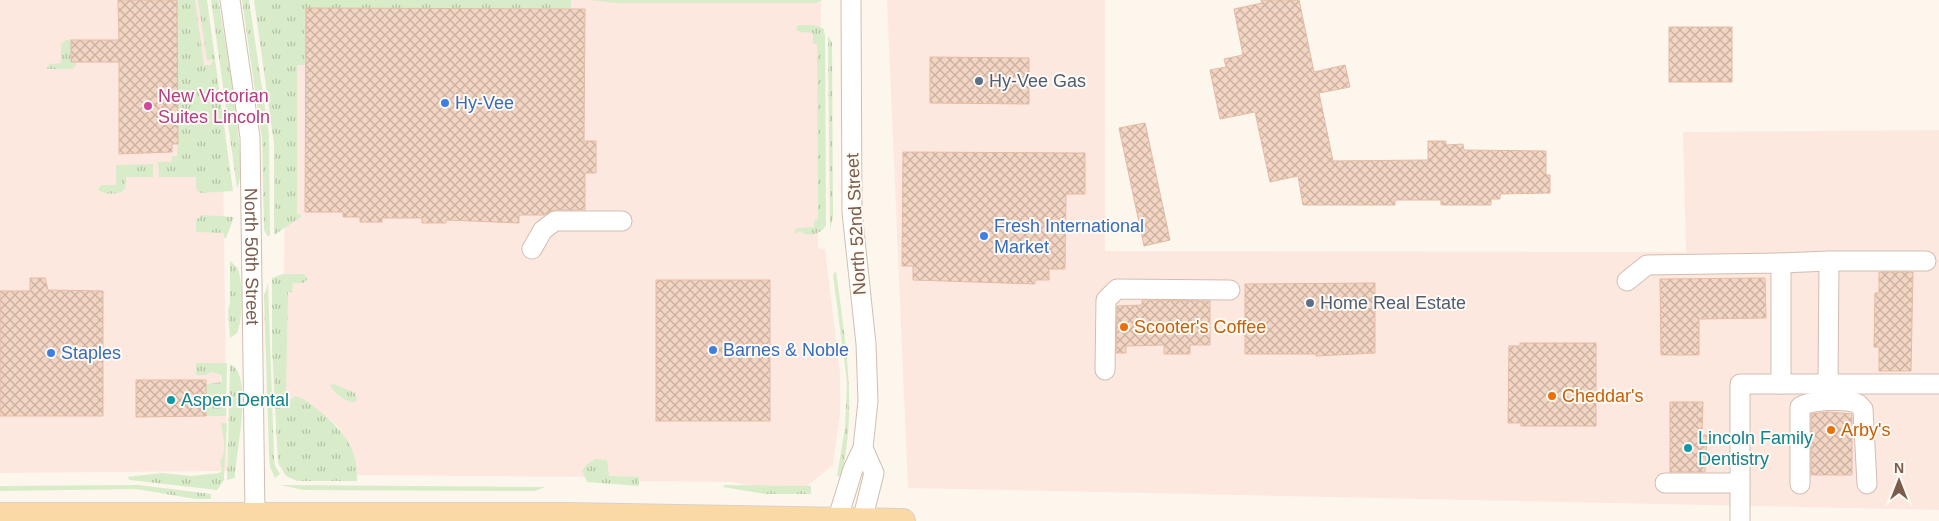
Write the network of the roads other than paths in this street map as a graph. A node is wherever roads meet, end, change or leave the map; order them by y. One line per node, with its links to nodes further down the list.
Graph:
1 (230, 0): 21 (street, North 50th Street)
2 (851, 0): 14 (street, North 52nd Street)
3 (622, 221): 4 (street)
4 (532, 249)
5 (1830, 261): 6 (street); 7 (street); 12 (street)
6 (1926, 261)
7 (1781, 264): 8 (street); 11 (street)
8 (1627, 281)
9 (1230, 290): 10 (street)
10 (1105, 370)
11 (1781, 384): 12 (street); 16 (street)
12 (1828, 384): 13 (street)
13 (1939, 384)
14 (863, 448): 22 (street, North 52nd Street); 23 (street, North 52nd Street)
15 (1665, 483): 16 (street)
16 (1740, 483): 26 (street)
17 (1800, 484): 18 (street)
18 (1866, 484)
19 (0, 515): 21 (main road)
20 (486, 515): 21 (main road); 22 (main road); 24 (main road)
21 (252, 518)
22 (837, 520): 23 (main road)
23 (862, 520): 25 (main road)
24 (456, 521)
25 (902, 521)
26 (1740, 521)

